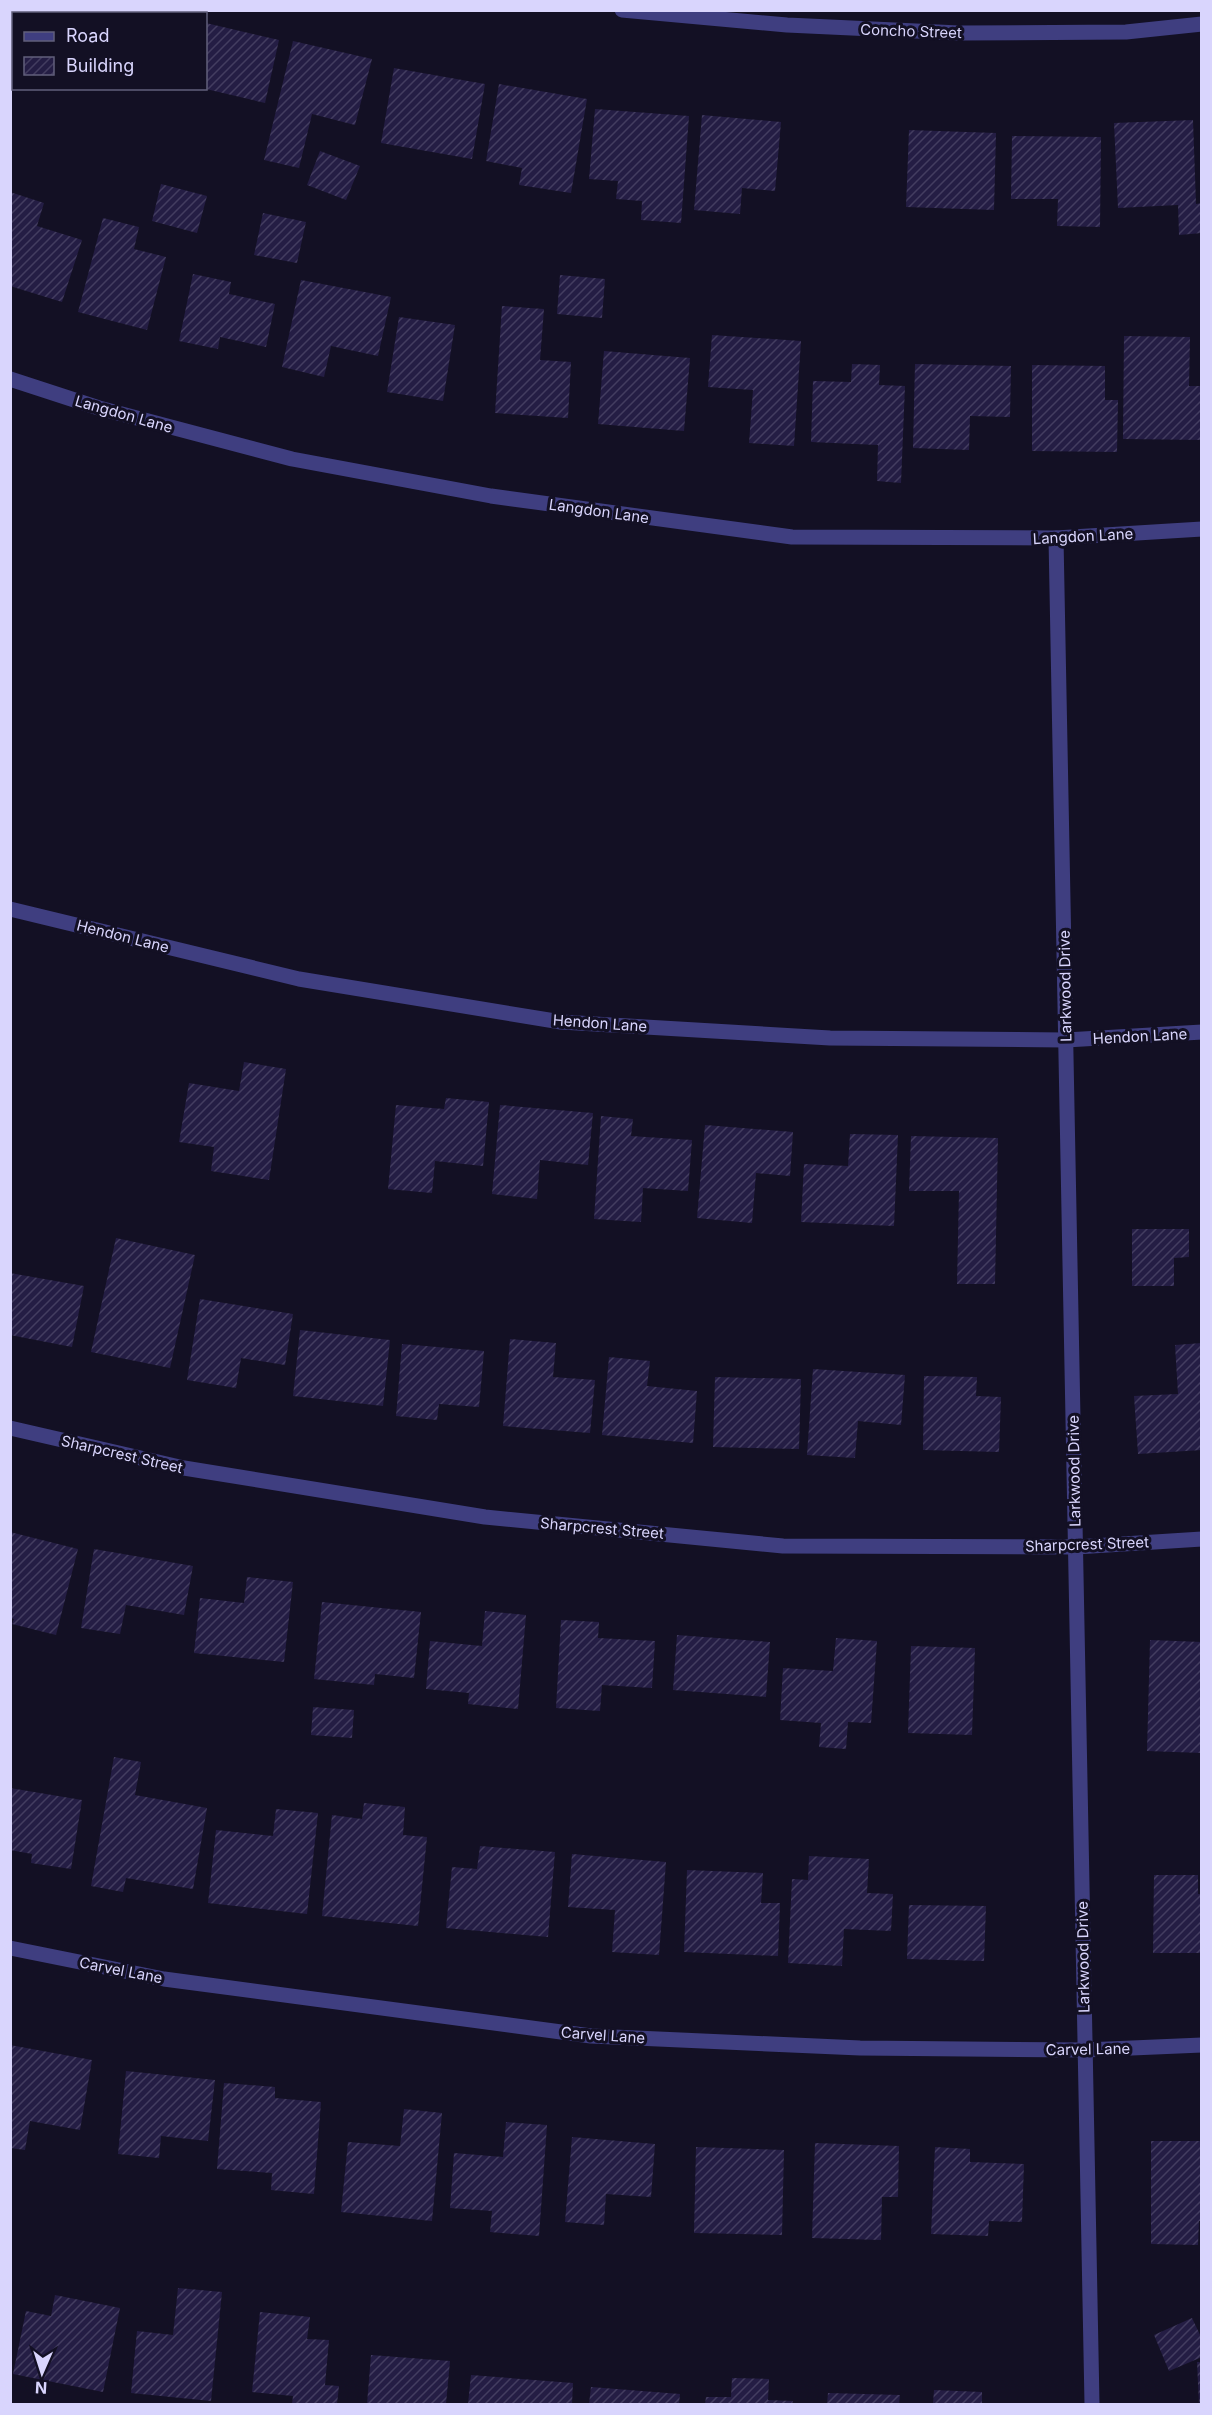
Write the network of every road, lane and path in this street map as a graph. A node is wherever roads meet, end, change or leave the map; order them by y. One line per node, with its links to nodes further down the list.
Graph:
1 (622, 10): 2 (street, Concho Street)
2 (1202, 24)
3 (10, 379): 5 (street, Langdon Lane)
4 (1202, 529): 5 (street, Langdon Lane)
5 (1056, 538): 8 (street, Larkwood Drive)
6 (10, 909): 8 (street, Hendon Lane)
7 (1202, 1032): 8 (street, Hendon Lane)
8 (1066, 1040): 11 (street, Larkwood Drive)
9 (10, 1428): 11 (street, Sharpcrest Street)
10 (1202, 1539): 11 (street, Sharpcrest Street)
11 (1076, 1547): 14 (street, Larkwood Drive)
12 (10, 1948): 14 (street, Carvel Lane)
13 (1202, 2045): 14 (street, Carvel Lane)
14 (1085, 2050): 15 (street, Larkwood Drive)
15 (1092, 2404)

